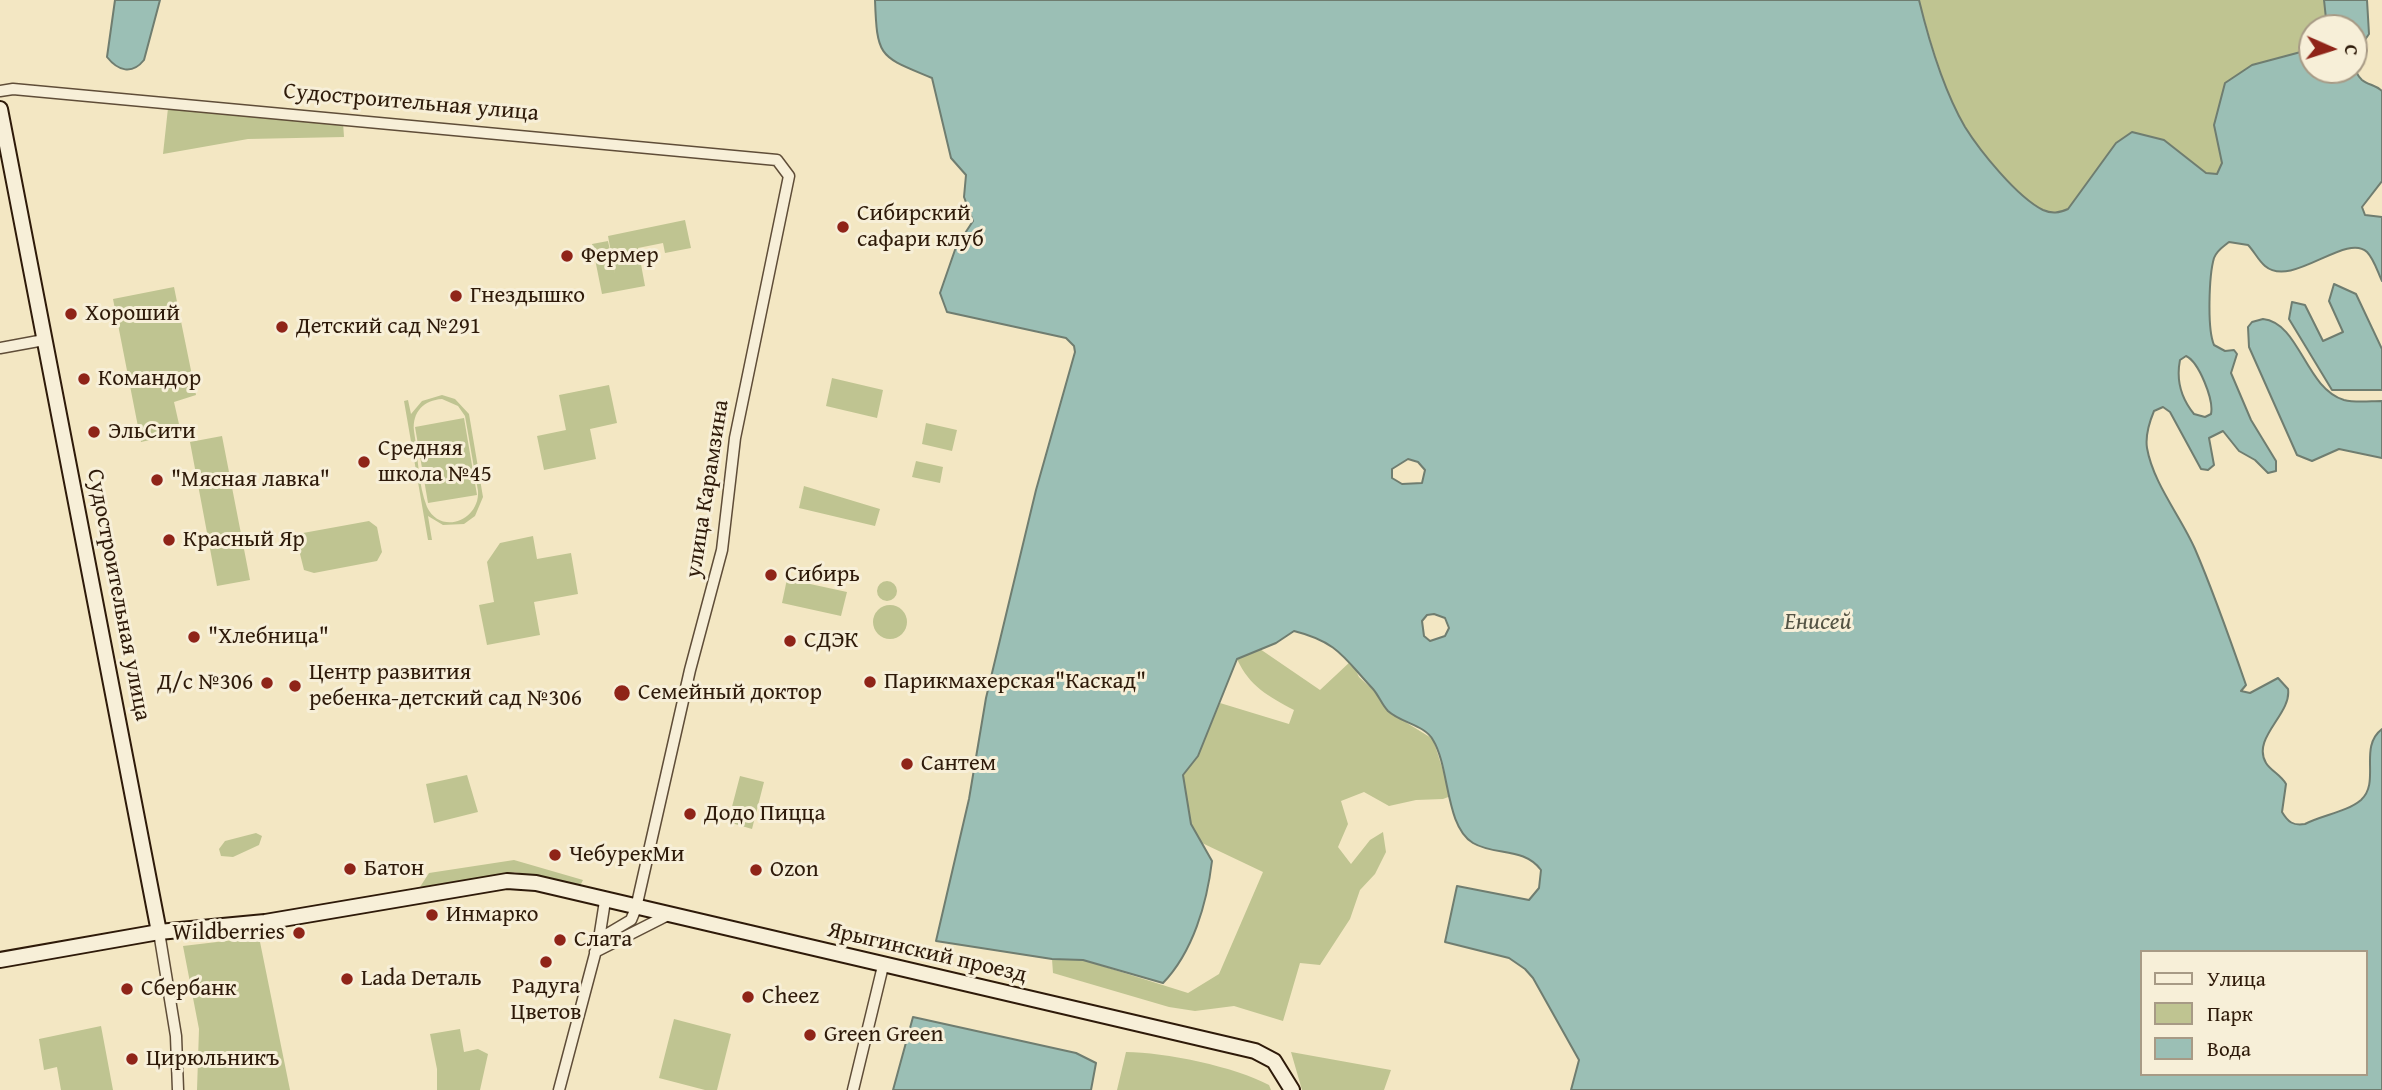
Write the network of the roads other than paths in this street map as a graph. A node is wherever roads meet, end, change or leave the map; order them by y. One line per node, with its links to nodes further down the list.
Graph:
1 (0, 91): 3 (street, Судостроительная улица)
2 (0, 110): 4 (main road, Судостроительная улица)
3 (777, 160): 7 (street, улица Карамзина)
4 (44, 340): 5 (street); 9 (main road, Судостроительная улица)
5 (0, 348)
6 (605, 901): 7 (main road, Ярыгинский проезд); 9 (main road, Ярыгинский проезд); 10 (street)
7 (636, 908): 8 (main road, Ярыгинский проезд); 10 (street)
8 (668, 915): 11 (street); 13 (main road, Ярыгинский проезд)
9 (159, 932): 12 (main road, Ярыгинский проезд); 14 (street, Судостроительная улица)
10 (598, 939): 11 (street)
11 (595, 952): 15 (street)
12 (0, 960)
13 (883, 966): 16 (street); 17 (main road, Ярыгинский проезд)
14 (178, 1090)
15 (559, 1090)
16 (853, 1090)
17 (1292, 1090)

